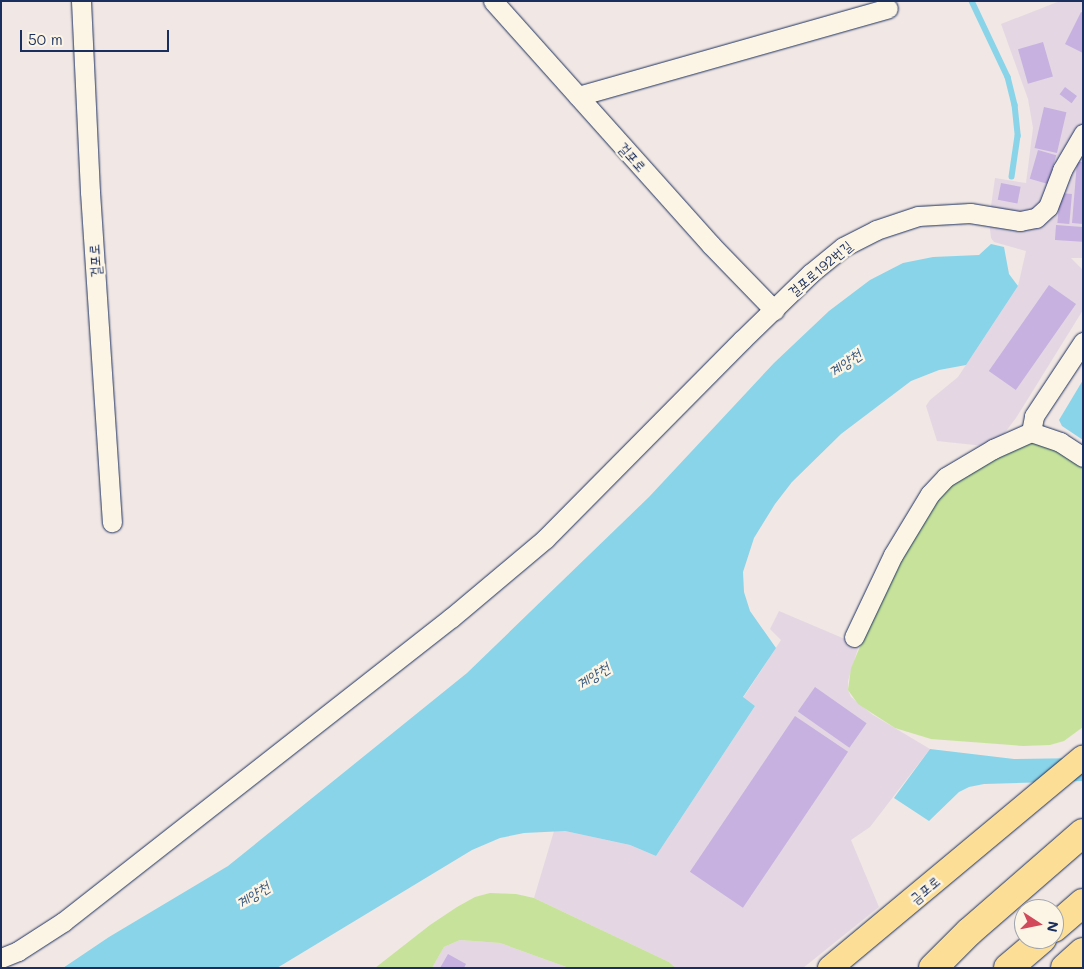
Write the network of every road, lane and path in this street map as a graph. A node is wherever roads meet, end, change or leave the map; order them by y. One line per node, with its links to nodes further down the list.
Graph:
1 (81, 1): 10 (lane, 걸포로)
2 (493, 1): 4 (lane, 걸포로)
3 (888, 8): 4 (lane)
4 (578, 96): 6 (lane, 걸포로)
5 (1083, 134): 6 (lane, 걸포로192번길)
6 (774, 310): 18 (lane, 걸포로192번길)
7 (1083, 342): 8 (lane)
8 (1032, 424): 9 (lane); 11 (lane)
9 (1081, 452)
10 (112, 522)
11 (854, 637)
12 (1083, 757): 19 (main road, 금포로)
13 (1083, 833): 20 (highway)
14 (1083, 903): 15 (highway)
15 (1064, 919)
16 (1030, 949): 21 (highway)
17 (1083, 952): 22 (highway)
18 (1, 958)
19 (830, 968)
20 (933, 968)
21 (1008, 968)
22 (1065, 968)

